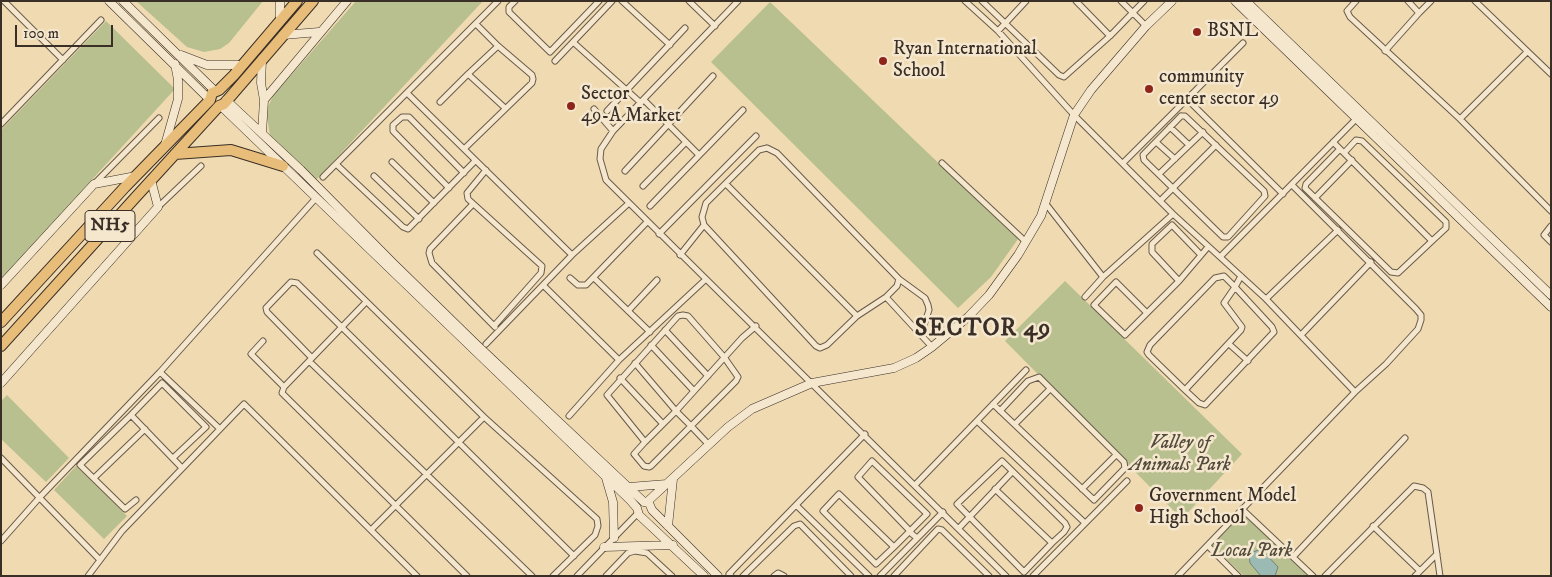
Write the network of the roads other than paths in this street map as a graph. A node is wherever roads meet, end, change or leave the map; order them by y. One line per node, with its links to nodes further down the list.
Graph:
1 (4, 1): 49 (street)
2 (109, 1): 51 (main road)
3 (123, 1): 46 (main road)
4 (280, 1): 31 (main road)
5 (297, 1): 31 (highway, NH5)
6 (313, 1): 39 (highway, NH5)
7 (347, 1): 38 (main road)
8 (498, 1): 33 (street)
9 (515, 1): 10 (street)
10 (599, 1)
11 (612, 1): 41 (street)
12 (622, 1): 43 (street)
13 (689, 1): 34 (street)
14 (738, 1): 34 (street)
15 (965, 1): 37 (street)
16 (982, 1): 32 (street)
17 (1026, 1): 32 (street)
18 (1076, 1): 40 (street)
19 (1122, 1): 28 (street)
20 (1144, 1): 28 (street)
21 (1235, 1): 70 (main road)
22 (1246, 1): 151 (main road)
23 (1356, 1): 45 (street)
24 (1408, 1): 29 (street)
25 (1432, 1): 29 (street)
26 (1475, 1): 47 (street)
27 (1171, 2): 35 (main road)
28 (1134, 13): 35 (street); 40 (street)
29 (1420, 13): 45 (street)
30 (101, 20): 49 (street)
31 (280, 21): 52 (highway, NH5)
32 (1005, 23): 37 (street); 40 (street)
33 (476, 24): 44 (street); 57 (street)
34 (715, 26): 61 (street)
35 (1146, 26): 68 (main road)
36 (685, 28): 43 (street)
37 (998, 31): 68 (street)
38 (319, 32): 39 (main road); 60 (main road)
39 (283, 35): 48 (highway, NH5)
40 (1110, 36)
41 (573, 42): 50 (street); 56 (street)
42 (1243, 43): 59 (street)
43 (670, 45): 56 (street)
44 (498, 46): 53 (street); 64 (street)
45 (1385, 51): 71 (street)
46 (175, 52): 52 (main road); 58 (main road)
47 (1527, 52): 54 (street); 71 (street)
48 (262, 59): 60 (main road); 63 (highway, NH5)
49 (63, 60): 72 (street)
50 (555, 61)
51 (175, 64): 58 (main road); 84 (main road)
52 (242, 65): 58 (highway, NH5)
53 (468, 74): 62 (street); 64 (street)
54 (1551, 74)
55 (713, 76): 73 (street)
56 (627, 90): 61 (street); 67 (street)
57 (407, 93): 85 (street); 95 (street)
58 (214, 94): 63 (highway); 63 (highway); 84 (highway, NH5)
59 (1187, 99): 94 (street); 112 (street)
60 (264, 100): 77 (main road)
61 (642, 101): 73 (street); 75 (street)
62 (440, 102)
63 (222, 104): 77 (main road); 87 (highway, NH5); 97 (main road)
64 (505, 108): 85 (street)
65 (594, 108): 75 (street)
66 (743, 110): 88 (street)
67 (607, 111)
68 (1074, 115): 94 (street); 119 (main road)
69 (158, 118): 106 (street)
70 (1356, 119): 81 (street); 156 (main road)
71 (1460, 119): 122 (street)
72 (1, 124)
73 (669, 124): 79 (street); 99 (street)
74 (1170, 128): 76 (street); 80 (street); 82 (street)
75 (613, 131): 116 (street)
76 (1203, 132): 82 (street); 83 (street)
77 (262, 133): 219 (main road)
78 (756, 136): 129 (street)
79 (686, 142): 88 (street); 109 (street)
80 (1156, 142): 89 (street); 101 (street)
81 (1333, 142): 86 (street); 108 (street)
82 (1189, 145): 89 (street)
83 (1216, 145): 111 (street); 111 (street)
84 (164, 148): 102 (highway, NH5)
85 (464, 149): 91 (street)
86 (1342, 151): 90 (street); 114 (street); 130 (street)
87 (175, 154): 97 (highway); 105 (highway, NH5)
88 (699, 155): 120 (street)
89 (1175, 159): 101 (street)
90 (1352, 160): 114 (street); 130 (street)
91 (475, 161): 98 (street); 100 (street)
92 (392, 162): 117 (street)
93 (942, 163): 131 (street)
94 (1124, 163): 115 (street)
95 (336, 164): 104 (street); 124 (street)
96 (201, 166): 121 (street)
97 (283, 166): 113 (main road)
98 (486, 170): 118 (street); 135 (street)
99 (625, 171)
100 (464, 172): 110 (street); 110 (street)
101 (1159, 174): 111 (street)
102 (136, 176): 106 (main road); 160 (highway, NH5)
103 (374, 176): 124 (street)
104 (323, 177)
105 (151, 180): 121 (main road); 173 (highway, NH5)
106 (94, 184): 148 (main road)
107 (726, 184): 126 (street); 144 (street); 159 (street)
108 (1292, 185): 112 (street); 128 (street)
109 (643, 186)
110 (449, 188): 117 (street)
111 (1173, 188): 115 (street)
112 (1283, 194): 138 (street)
113 (316, 198): 181 (street); 214 (main road)
114 (1315, 198): 130 (street)
115 (1160, 201): 123 (street)
116 (629, 203): 125 (street); 135 (street)
117 (434, 204): 124 (street)
118 (473, 204): 161 (street); 161 (street)
119 (1046, 204): 131 (main road); 140 (street)
120 (650, 206)
121 (158, 208): 184 (main road)
122 (1551, 211)
123 (1173, 214): 133 (street); 140 (street)
124 (419, 219)
125 (647, 222): 129 (street); 143 (street)
126 (704, 225): 136 (street); 159 (street)
127 (1551, 226): 132 (street)
128 (1338, 230): 139 (street); 154 (street)
129 (659, 234): 136 (street)
130 (1432, 241)
131 (1026, 242): 174 (main road)
132 (1551, 242)
133 (1208, 247): 137 (street); 138 (street)
134 (317, 253): 155 (street)
135 (572, 255): 149 (street)
136 (680, 255): 146 (street)
137 (1201, 255): 147 (street); 147 (street)
138 (1221, 256): 141 (street)
139 (1371, 262): 168 (street); 190 (street)
140 (1103, 276): 153 (street)
141 (1241, 276): 150 (street); 154 (street)
142 (570, 278): 143 (street)
143 (594, 278): 157 (street)
144 (899, 279): 152 (street); 167 (street)
145 (657, 280): 157 (street)
146 (705, 280): 162 (street); 166 (street)
147 (1179, 280): 158 (street)
148 (1, 285)
149 (543, 285): 165 (street); 177 (street)
150 (1235, 286): 171 (street); 178 (street); 188 (street)
151 (1551, 296)
152 (886, 297): 159 (street); 167 (street)
153 (1085, 297)
154 (1266, 299): 168 (street)
155 (366, 302): 163 (street); 196 (street)
156 (1551, 308)
157 (628, 310): 166 (street)
158 (1147, 313): 158 (street)
159 (856, 316)
160 (1, 322)
161 (494, 326): 165 (street)
162 (756, 326): 175 (street); 185 (street)
163 (342, 327): 176 (street); 176 (street); 206 (street)
164 (665, 330): 172 (street); 175 (street); 182 (street)
165 (499, 331): 170 (street)
166 (650, 332): 177 (street)
167 (921, 334): 174 (street)
168 (1301, 335): 190 (street)
169 (263, 341): 186 (street)
170 (486, 344)
171 (1229, 344): 178 (street); 188 (street)
172 (651, 345): 179 (street); 189 (street)
173 (1, 346)
174 (932, 346): 185 (main road)
175 (724, 357): 182 (street); 200 (street)
176 (311, 359): 186 (street); 213 (street)
177 (619, 360): 195 (street)
178 (1248, 361): 188 (street)
179 (635, 363): 183 (street); 193 (street)
180 (1026, 370): 191 (street)
181 (160, 372): 202 (street); 222 (street)
182 (708, 376): 189 (street)
183 (620, 378): 198 (street); 205 (street)
184 (1, 382)
185 (812, 383): 203 (street); 207 (main road)
186 (284, 387): 226 (street)
187 (1050, 389): 192 (street); 199 (street); 208 (street)
188 (1185, 390)
189 (694, 391): 193 (street)
190 (1355, 392): 227 (street)
191 (993, 404): 192 (street); 197 (street)
192 (1000, 410): 199 (street)
193 (676, 411): 198 (street); 200 (street)
194 (131, 415): 201 (street); 210 (street); 215 (street)
195 (569, 416)
196 (484, 417): 206 (street); 249 (street)
197 (978, 421): 218 (street); 232 (street)
198 (663, 424): 205 (street)
199 (1015, 424): 220 (street)
200 (691, 426): 205 (street); 207 (street)
201 (145, 429): 210 (street); 215 (street)
202 (220, 429): 211 (street); 236 (street)
203 (864, 434): 218 (street); 225 (street)
204 (1405, 438): 250 (street)
205 (644, 442)
206 (458, 443): 213 (street); 249 (street)
207 (709, 445): 216 (main road)
208 (1116, 455): 220 (street); 220 (street)
209 (1, 458): 222 (street)
210 (173, 458): 211 (street)
211 (182, 468): 251 (street)
212 (1012, 472): 221 (street); 231 (street); 242 (street)
213 (426, 475): 226 (street); 258 (street)
214 (606, 477): 229 (main road); 239 (main road)
215 (94, 478): 223 (street)
216 (670, 481): 219 (main road); 224 (main road); 233 (main road)
217 (1127, 481): 232 (street)
218 (916, 485): 230 (street)
219 (629, 488): 224 (main road)
220 (1082, 488)
221 (995, 489): 231 (street); 242 (street)
222 (40, 497): 241 (street); 251 (street)
223 (136, 500)
224 (646, 502): 228 (main road); 229 (main road)
225 (796, 505): 252 (street); 265 (street)
226 (396, 506): 236 (street); 257 (street)
227 (1242, 509): 244 (street); 250 (street)
228 (652, 510): 229 (main road); 233 (main road)
229 (640, 512): 239 (street); 243 (main road)
230 (943, 512): 235 (street); 240 (street)
231 (969, 517): 235 (street); 242 (street)
232 (1085, 523): 275 (street)
233 (668, 526): 264 (main road)
234 (1373, 526): 248 (street); 253 (street); 278 (street)
235 (959, 528): 238 (street)
236 (371, 530): 256 (street)
237 (910, 531): 237 (street); 240 (street); 245 (street)
238 (968, 537): 246 (street); 274 (street)
239 (614, 538): 247 (street)
240 (917, 538): 271 (street)
241 (1, 541)
242 (1052, 543)
243 (673, 545): 247 (main road); 263 (main road)
244 (1208, 546): 254 (street); 276 (street)
245 (894, 547): 245 (street)
246 (960, 547): 272 (street); 273 (street)
247 (604, 548): 260 (street)
248 (1437, 554): 253 (street); 280 (street)
249 (574, 556): 259 (street)
250 (1293, 556): 277 (street)
251 (100, 559): 255 (street)
252 (861, 568): 269 (street); 270 (street)
253 (1420, 571): 279 (street)
254 (1234, 575)
255 (88, 576)
256 (417, 576)
257 (467, 576)
258 (532, 576)
259 (553, 576)
260 (577, 576)
261 (606, 576): 262 (street)
262 (672, 576)
263 (704, 576)
264 (718, 576)
265 (731, 576)
266 (743, 576): 269 (street)
267 (774, 576): 268 (street)
268 (784, 576)
269 (852, 576)
270 (870, 576)
271 (880, 576)
272 (894, 576)
273 (989, 576)
274 (1006, 576)
275 (1033, 576)
276 (1178, 576)
277 (1313, 576)
278 (1325, 576)
279 (1416, 576)
280 (1440, 576)

